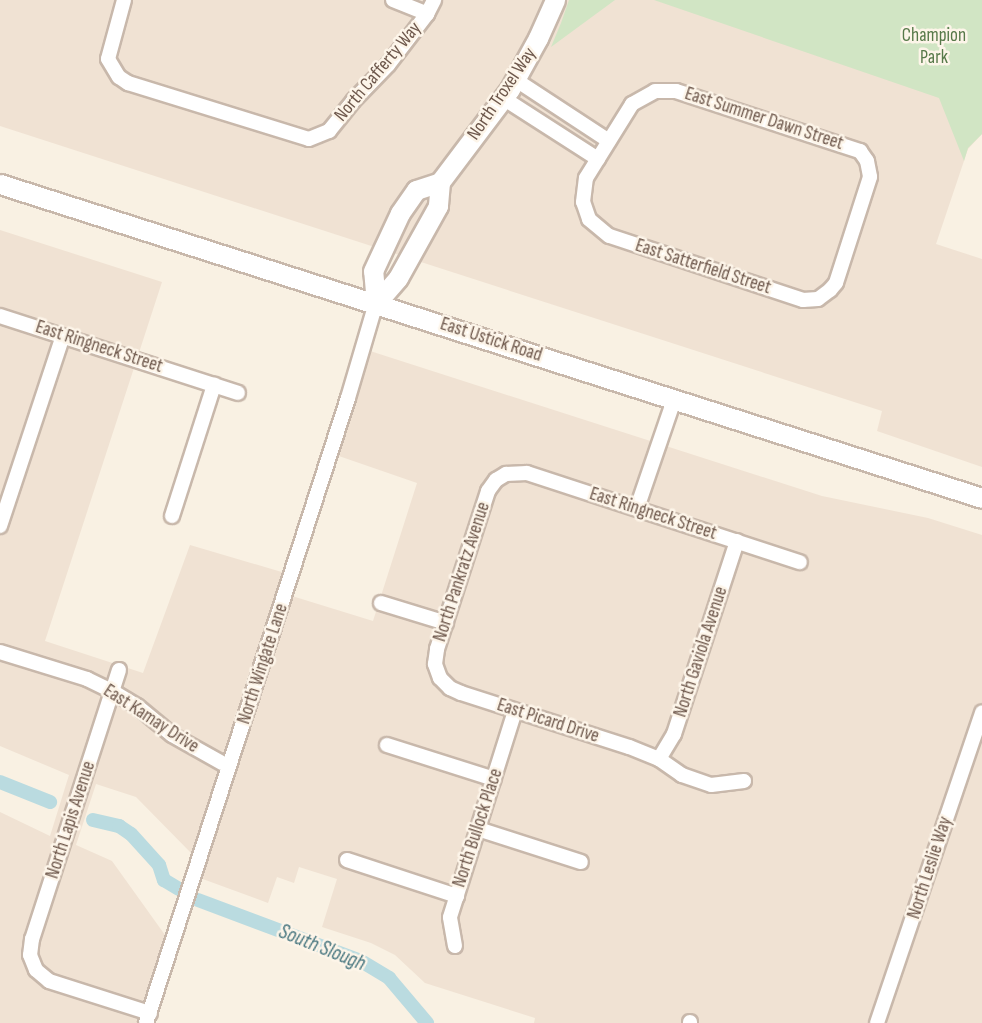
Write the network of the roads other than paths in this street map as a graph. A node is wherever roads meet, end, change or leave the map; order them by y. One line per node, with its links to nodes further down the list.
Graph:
1 (124, 0): 5 (street, North Cafferty Way)
2 (393, 0): 5 (street)
3 (434, 0): 5 (street, North Cafferty Way)
4 (555, 0): 6 (main road, North Troxel Way)
5 (427, 14)
6 (516, 79): 7 (main road, North Troxel Way); 8 (street)
7 (503, 98): 9 (street); 10 (main road, North Troxel Way)
8 (609, 141): 9 (street); 12 (street, East Summer Dawn Street)
9 (597, 159): 12 (street, East Satterfield Street)
10 (440, 182): 13 (main road, North Troxel Way); 13 (main road, North Troxel Way)
11 (0, 184): 13 (main road, East Ustick Road)
12 (823, 296)
13 (376, 303): 18 (main road, East Ustick Road); 45 (street, North Wingate Lane)
14 (0, 316): 15 (street, East Ringneck Street)
15 (63, 336): 16 (street, East Ringneck Street); 20 (street)
16 (214, 385): 17 (street, East Ringneck Street); 23 (street)
17 (238, 393)
18 (674, 400): 21 (main road, East Ustick Road); 22 (street)
19 (506, 474): 22 (street, East Ringneck Street); 28 (street, North Pankratz Avenue)
20 (6, 486): 24 (street)
21 (982, 498)
22 (637, 508): 25 (street, East Ringneck Street)
23 (172, 516)
24 (0, 526)
25 (737, 541): 26 (street, East Ringneck Street); 36 (street, North Gaviola Avenue)
26 (800, 562)
27 (381, 603): 28 (street)
28 (446, 623): 31 (street, North Pankratz Avenue)
29 (0, 652): 32 (street, East Kamay Drive)
30 (118, 670): 32 (street, North Lapis Avenue)
31 (440, 678): 33 (street, East Picard Drive)
32 (112, 691): 37 (street, East Kamay Drive); 45 (street, North Lapis Avenue)
33 (515, 711): 36 (street, East Picard Drive); 38 (street, North Bullock Place)
34 (982, 712): 46 (street, North Leslie Way)
35 (387, 745): 38 (street)
36 (659, 760): 39 (street, East Picard Drive)
37 (222, 763)
38 (494, 779): 40 (street, North Bullock Place)
39 (744, 781)
40 (478, 829): 42 (street); 43 (street, North Bullock Place)
41 (347, 860): 43 (street)
42 (581, 862)
43 (457, 896): 44 (street, North Bullock Place)
44 (455, 946)
45 (148, 1018)
46 (877, 1023)

